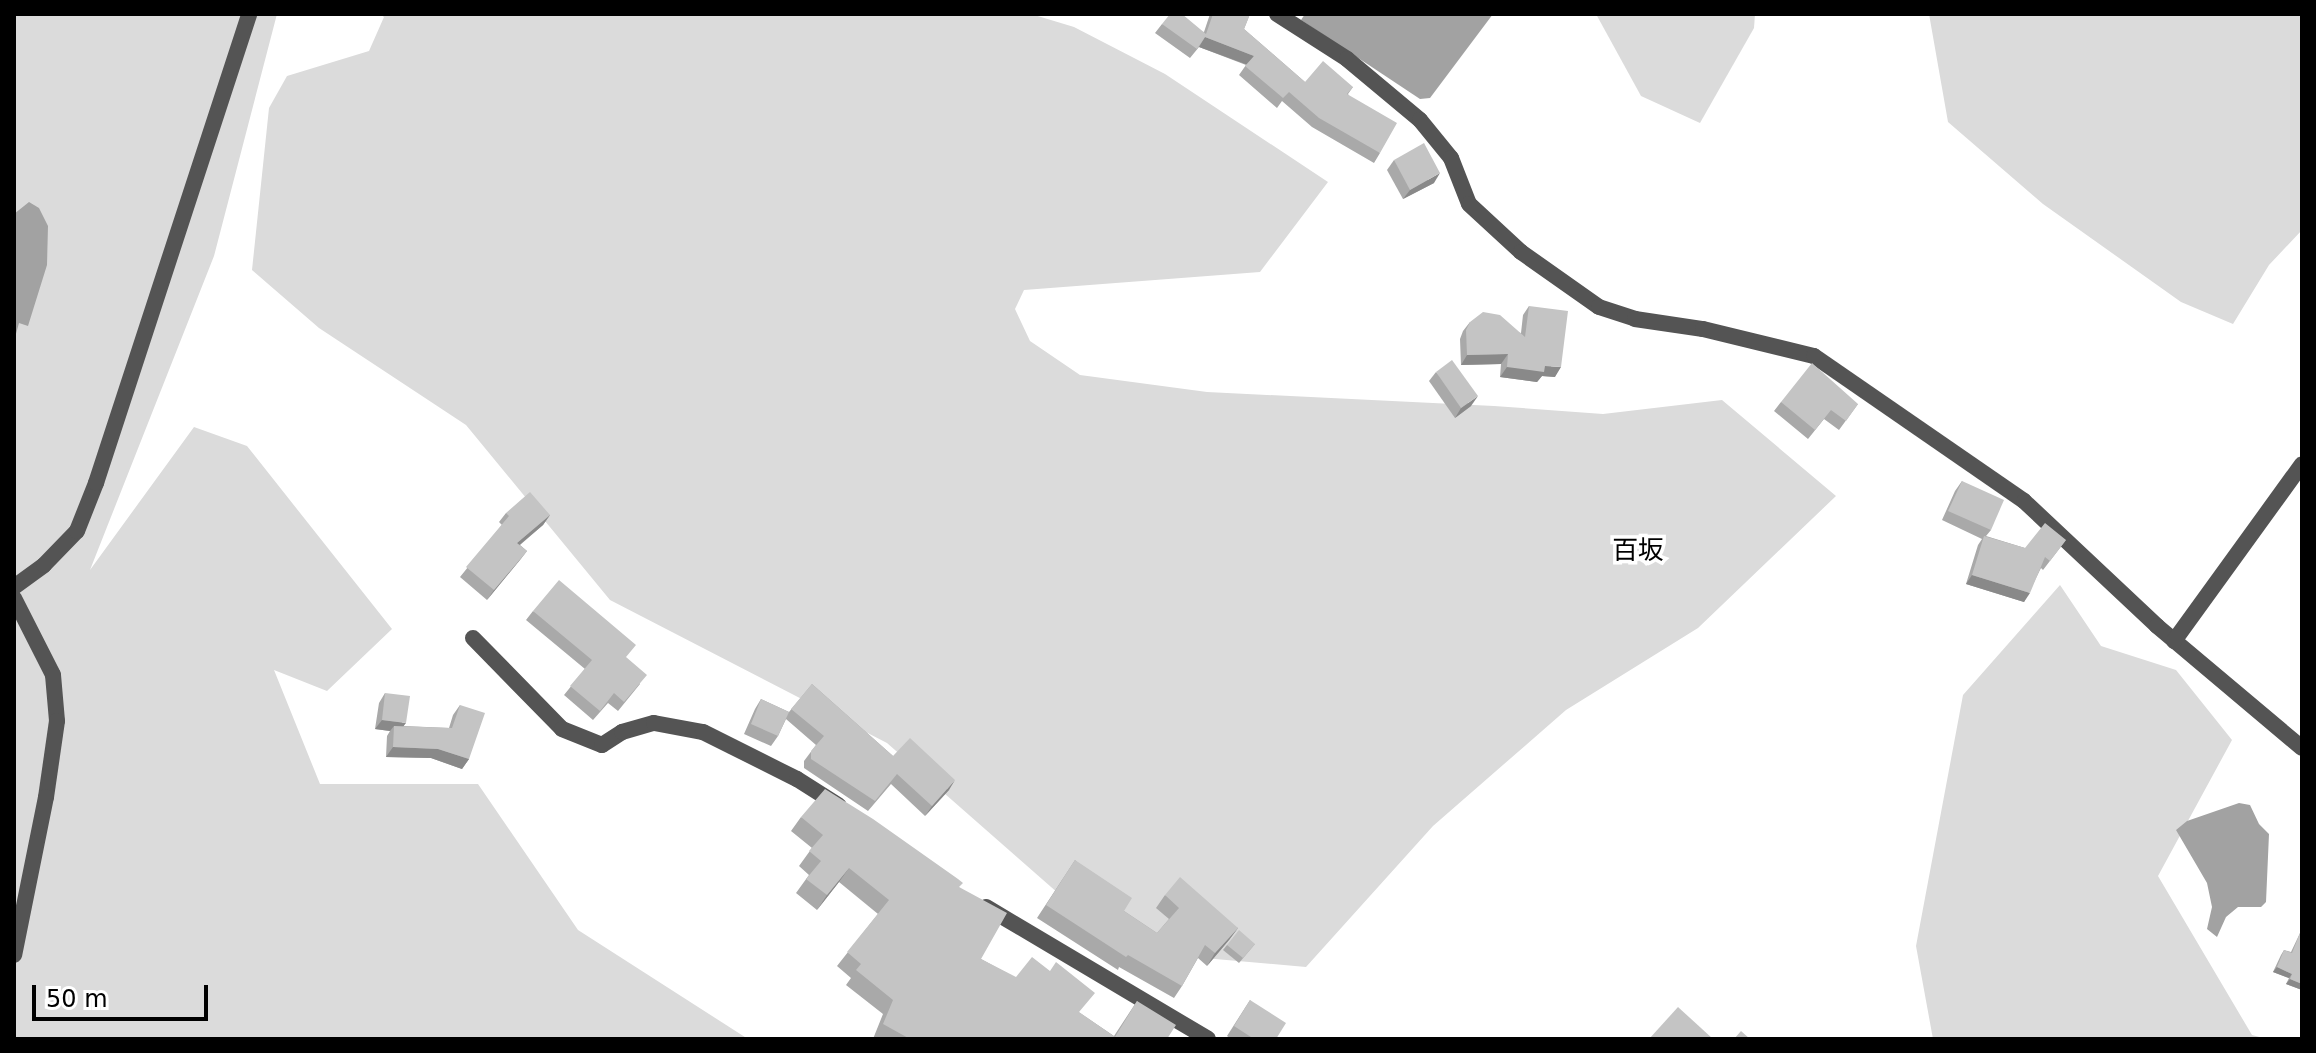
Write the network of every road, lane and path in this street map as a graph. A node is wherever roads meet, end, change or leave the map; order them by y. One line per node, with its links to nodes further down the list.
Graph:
1 (249, 14): 4 (street)
2 (1277, 14): 7 (street)
3 (2302, 464): 7 (street)
4 (14, 587)
5 (14, 598): 11 (street)
6 (473, 638): 9 (street)
7 (2174, 641): 8 (street)
8 (2302, 748)
9 (857, 816)
10 (978, 901): 12 (street)
11 (14, 955)
12 (1208, 1039)

